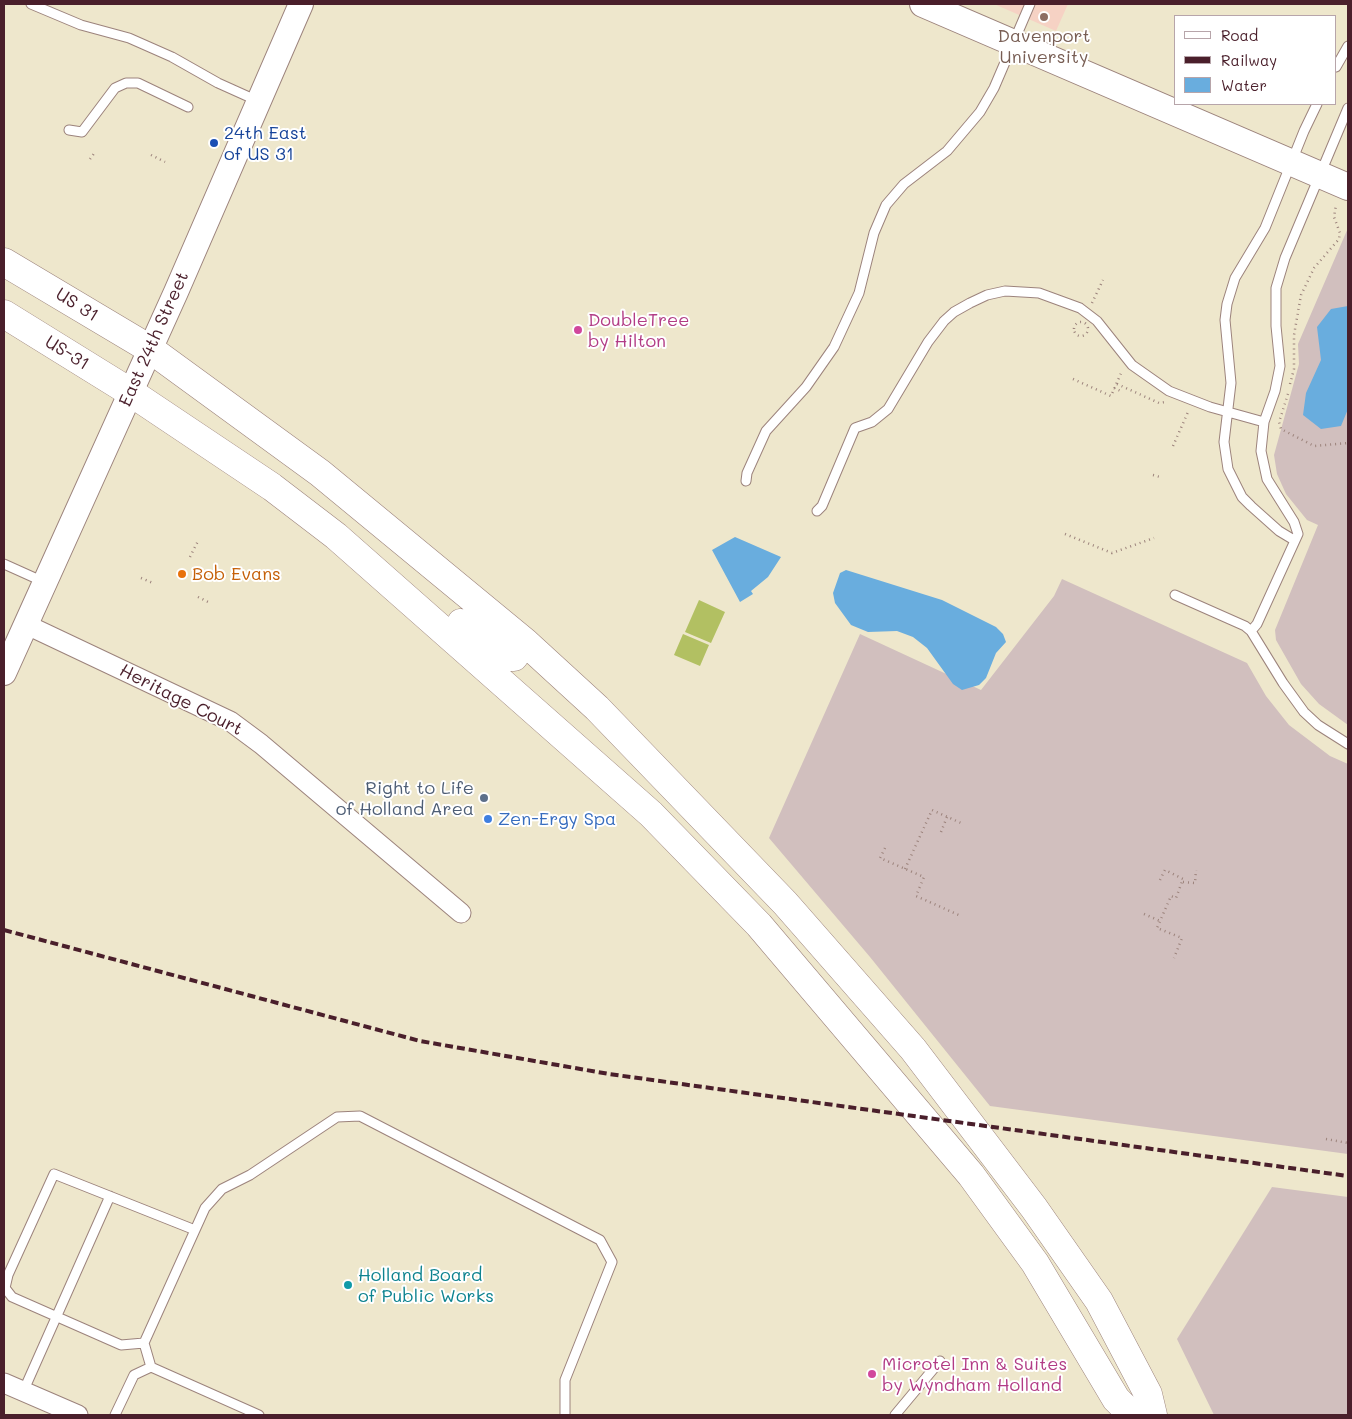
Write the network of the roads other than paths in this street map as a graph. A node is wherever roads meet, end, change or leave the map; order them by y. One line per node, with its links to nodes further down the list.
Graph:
1 (31, 4): 8 (lane)
2 (301, 4): 8 (street, East 24th Street)
3 (922, 4): 5 (main road)
4 (1030, 4): 5 (lane)
5 (1013, 43): 13 (main road); 22 (lane)
6 (1348, 46): 7 (lane)
7 (1337, 65)
8 (259, 101): 18 (street, East 24th Street)
9 (1317, 105): 13 (lane)
10 (188, 106): 12 (lane)
11 (1348, 108): 14 (lane)
12 (69, 130)
13 (1292, 163): 14 (main road); 20 (lane)
14 (1319, 175): 15 (main road); 21 (lane)
15 (1343, 195)
16 (4, 262): 18 (highway, US 31 / US 31)
17 (4, 314): 19 (highway, US-31)
18 (150, 349): 19 (street, East 24th Street); 31 (highway, US 31)
19 (130, 392): 24 (highway, US-31); 27 (street, East 24th Street)
20 (1228, 412): 21 (lane); 23 (lane); 25 (lane)
21 (1264, 422): 25 (lane)
22 (746, 481)
23 (817, 511)
24 (336, 536): 31 (highway); 48 (highway, US-31)
25 (1296, 537): 30 (lane)
26 (4, 564): 27 (lane)
27 (44, 582): 29 (street, East 24th Street)
28 (1175, 596): 30 (lane)
29 (25, 624): 32 (street, East 24th Street); 34 (street, Heritage Court)
30 (1252, 631): 33 (lane)
31 (524, 642): 49 (highway, US 31)
32 (4, 673)
33 (1348, 744)
34 (461, 913)
35 (110, 1196): 36 (lane); 37 (lane); 37 (lane)
36 (195, 1230): 38 (lane); 46 (lane)
37 (56, 1317): 38 (lane); 42 (lane)
38 (144, 1343): 40 (lane)
39 (940, 1361): 47 (lane)
40 (151, 1367): 44 (lane); 45 (lane)
41 (4, 1384): 42 (street)
42 (23, 1392): 43 (street)
43 (78, 1415)
44 (115, 1415)
45 (259, 1415)
46 (565, 1415)
47 (896, 1415)
48 (1132, 1415)
49 (1153, 1415)

